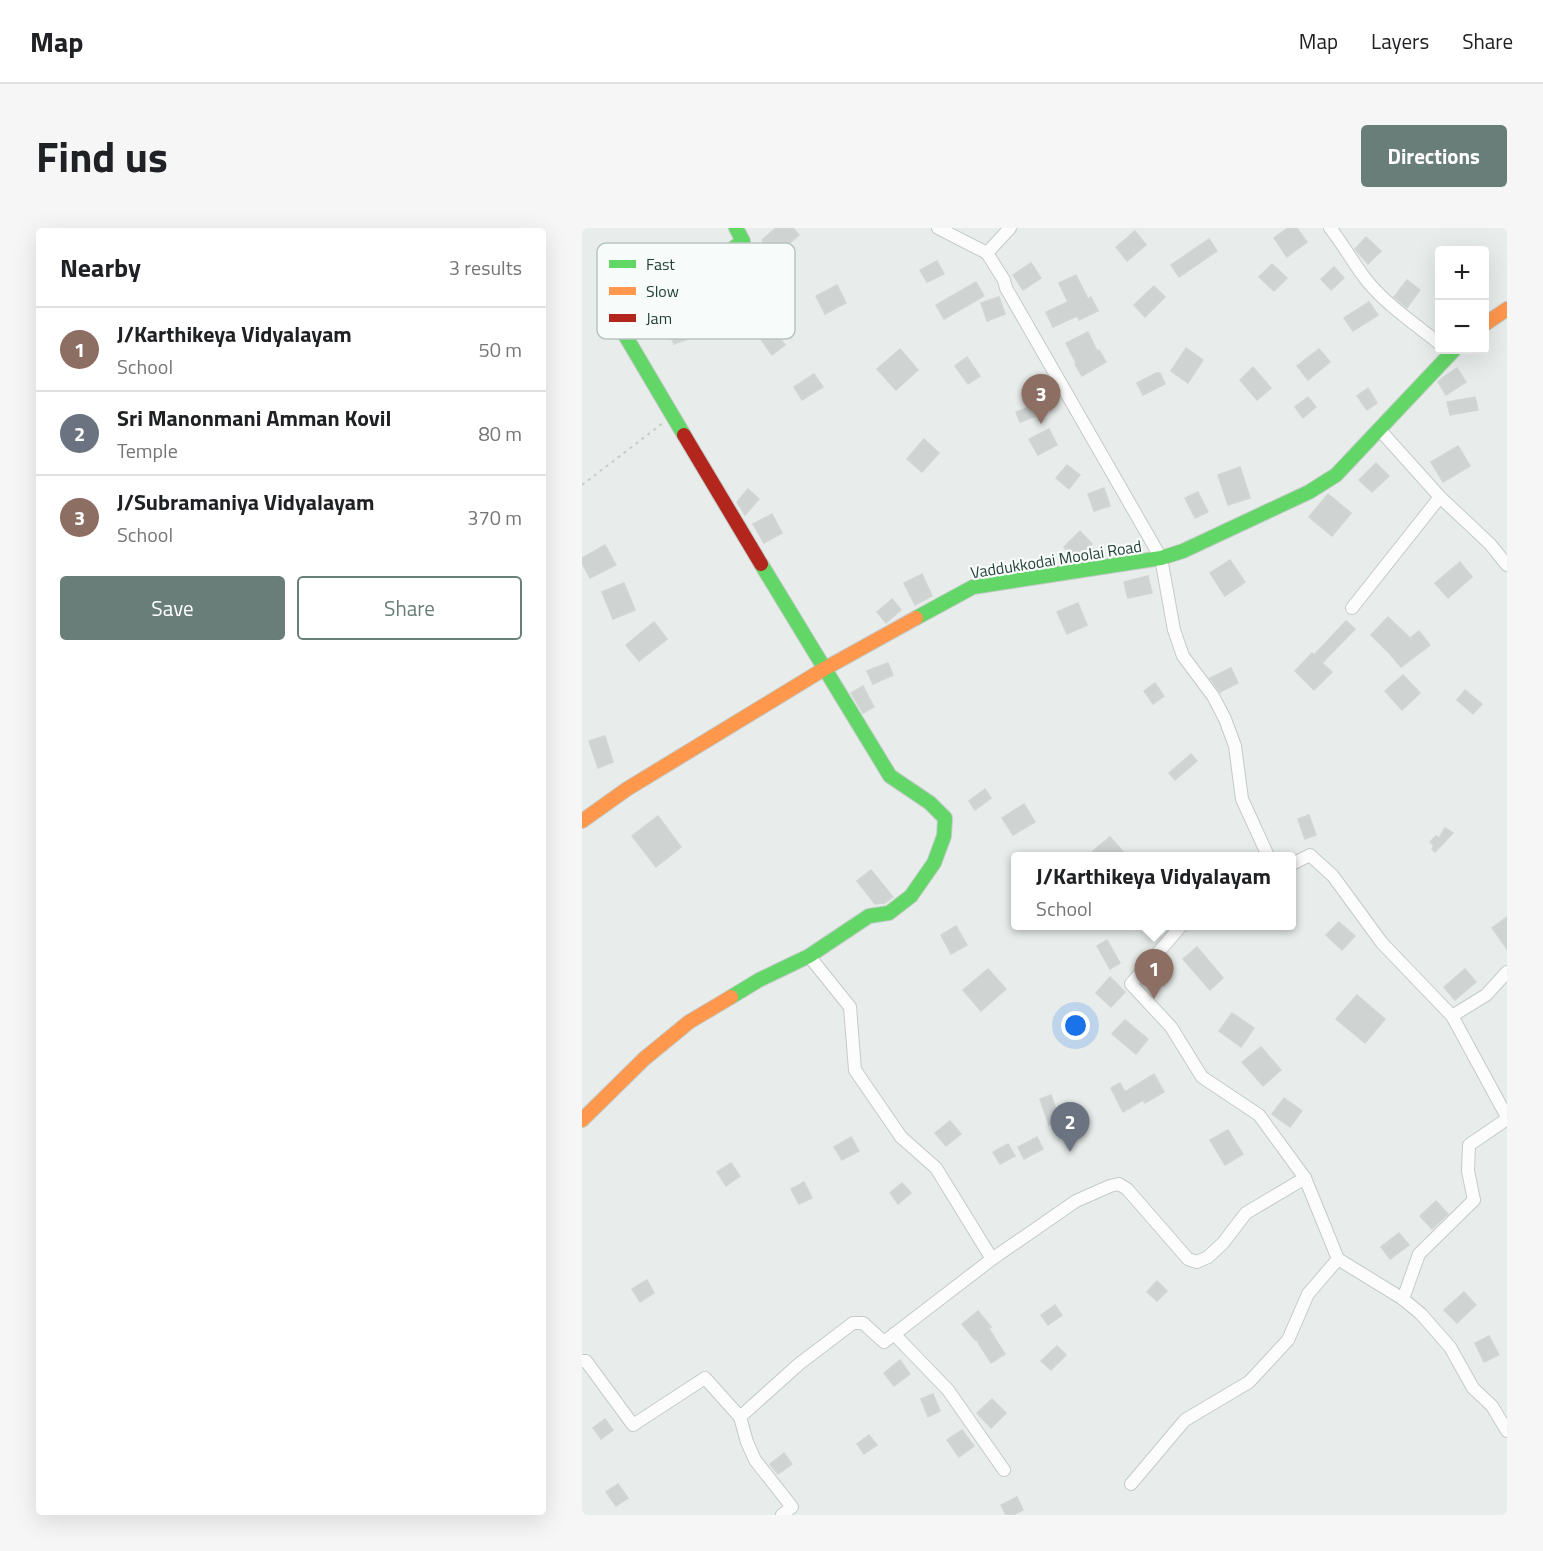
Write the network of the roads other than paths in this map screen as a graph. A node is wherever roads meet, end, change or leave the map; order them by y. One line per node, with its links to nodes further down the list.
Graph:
1 (736, 228): 5 (street)
2 (938, 228): 6 (street)
3 (1010, 228): 6 (street)
4 (1330, 228): 10 (street)
5 (742, 243)
6 (987, 253): 14 (street)
7 (1507, 309): 8 (street)
8 (1489, 321)
9 (627, 339): 17 (street)
10 (1435, 340)
11 (1447, 354): 12 (street, Vaddukkodai Moolai Road)
12 (1379, 429): 13 (street); 14 (street, Vaddukkodai Moolai Road)
13 (1440, 497): 15 (street); 16 (street)
14 (1161, 558): 17 (street, Vaddukkodai Moolai Road); 19 (street)
15 (1507, 565)
16 (1352, 608)
17 (824, 669): 18 (street, Vaddukkodai Moolai Road); 22 (street)
18 (582, 821)
19 (1266, 852)
20 (1296, 862): 24 (street)
21 (1178, 930): 27 (street)
22 (808, 956): 26 (street); 28 (street)
23 (1507, 972): 24 (street)
24 (1452, 1016): 25 (street)
25 (1507, 1118): 30 (street)
26 (582, 1120)
27 (1305, 1178): 28 (street); 29 (street)
28 (992, 1259): 31 (street)
29 (1338, 1259): 30 (street); 36 (street)
30 (1403, 1299): 34 (street)
31 (894, 1334): 33 (street); 35 (street)
32 (582, 1361): 33 (street)
33 (740, 1418): 37 (street)
34 (1507, 1431)
35 (1005, 1470)
36 (1131, 1484)
37 (791, 1512)

